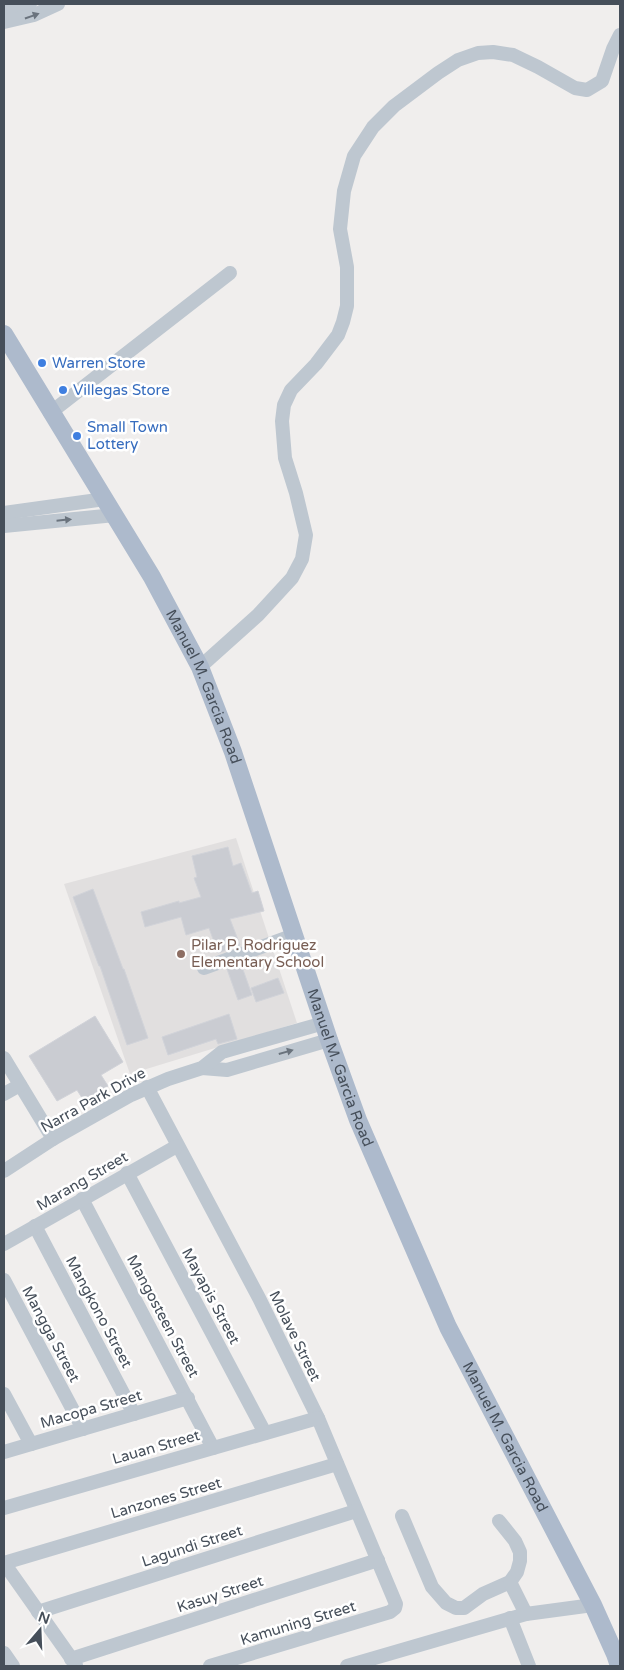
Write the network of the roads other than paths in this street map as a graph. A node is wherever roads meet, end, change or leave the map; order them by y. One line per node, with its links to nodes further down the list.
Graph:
1 (30, 4): 3 (street)
2 (58, 4): 4 (street, one-way to 2)
3 (4, 9)
4 (4, 22)
5 (620, 35): 12 (street)
6 (230, 273): 8 (street)
7 (4, 334): 8 (main road, Manuel M. Garcia Road)
8 (50, 412): 9 (main road, Manuel M. Garcia Road)
9 (110, 507): 10 (street); 11 (street, one-way to 9); 12 (main road, Manuel M. Garcia Road)
10 (4, 513)
11 (4, 526)
12 (200, 668): 13 (main road, Manuel M. Garcia Road)
13 (294, 935): 14 (street); 15 (main road, Manuel M. Garcia Road)
14 (204, 968)
15 (324, 1023): 16 (main road, Manuel M. Garcia Road); 18 (street, Narra Park Drive)
16 (329, 1040): 18 (street, Narra Park Drive, one-way to 16); 47 (main road, Manuel M. Garcia Road)
17 (4, 1058): 19 (street)
18 (202, 1068): 20 (street, Narra Park Drive)
19 (20, 1085): 21 (street); 22 (street)
20 (147, 1087): 22 (street, Narra Park Drive); 23 (street, Molave Street)
21 (4, 1094)
22 (53, 1139): 24 (street, Narra Park Drive)
23 (177, 1146): 25 (street, Marang Street); 33 (street, Molave Street)
24 (4, 1171)
25 (127, 1174): 26 (street, Marang Street); 35 (street, Mayapis Street)
26 (82, 1199): 27 (street, Marang Street); 31 (street, Mangosteen Street)
27 (35, 1226): 28 (street, Marang Street); 32 (street, Mangkono Street)
28 (4, 1244)
29 (4, 1280): 34 (street, Mangga Street)
30 (4, 1394): 36 (street)
31 (188, 1398): 32 (street, Macopa Street); 37 (street, Mangosteen Street)
32 (134, 1414): 34 (street, Macopa Street)
33 (318, 1418): 35 (street, Lauan Street); 39 (street, Molave Street)
34 (83, 1429): 36 (street, Macopa Street)
35 (266, 1433): 37 (street, Lauan Street)
36 (31, 1444): 38 (street, Macopa Street)
37 (213, 1448): 40 (street, Lauan Street)
38 (4, 1452)
39 (337, 1464): 41 (street, Molave Street); 45 (street, Lanzones Street)
40 (4, 1508)
41 (356, 1512): 44 (street, Molave Street); 49 (street, Lagundi Street)
42 (402, 1516): 46 (street)
43 (499, 1521): 46 (street)
44 (378, 1560): 48 (street, Molave Street); 53 (street, Kasuy Street)
45 (4, 1563): 49 (street)
46 (510, 1582): 50 (street)
47 (593, 1605): 50 (street); 58 (main road, Manuel M. Garcia Road)
48 (394, 1608): 55 (street, Kamuning Street)
49 (38, 1612): 53 (street)
50 (526, 1614): 51 (street)
51 (510, 1618): 56 (street); 57 (street)
52 (4, 1653): 54 (street)
53 (74, 1662)
54 (13, 1666)
55 (210, 1666)
56 (347, 1666)
57 (529, 1666)
58 (619, 1666)

